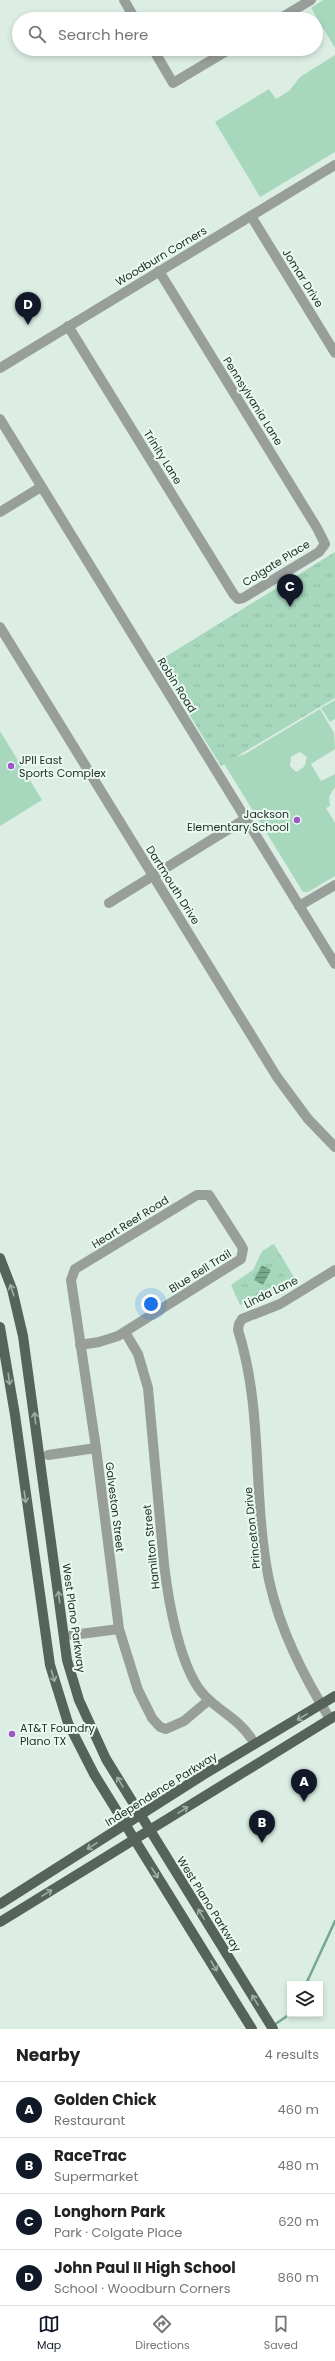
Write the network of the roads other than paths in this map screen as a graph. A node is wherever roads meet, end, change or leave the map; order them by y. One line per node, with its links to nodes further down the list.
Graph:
1 (124, 0): 3 (street)
2 (311, 0): 4 (street)
3 (131, 12)
4 (291, 12)
5 (157, 56): 6 (street)
6 (218, 56)
7 (335, 165): 8 (street, Woodburn Corners)
8 (251, 216): 9 (street, Woodburn Corners); 11 (street, Jomar Drive)
9 (159, 271): 10 (street, Woodburn Corners); 16 (street, Pennsylvania Lane)
10 (68, 326): 12 (street, Woodburn Corners); 17 (street, Trinity Lane)
11 (335, 353)
12 (0, 368)
13 (0, 419): 14 (street, Robin Road)
14 (41, 487): 15 (street); 19 (street, Robin Road)
15 (0, 512)
16 (325, 544): 17 (street, Colgate Place)
17 (238, 599)
18 (0, 627): 20 (street, Dartmouth Drive)
19 (245, 819): 20 (street); 23 (street, Robin Road)
20 (152, 875): 22 (street); 25 (street, Dartmouth Drive)
21 (335, 884): 23 (street)
22 (109, 903)
23 (299, 906): 24 (street, Robin Road)
24 (335, 964)
25 (335, 1147)
26 (243, 1254): 29 (street, Heart Reef Road); 32 (street, Blue Bell Trail)
27 (0, 1258): 43 (main road, West Plano Parkway, one-way to 27)
28 (335, 1271): 30 (street, Linda Lane)
29 (71, 1276): 33 (street, Galveston Street)
30 (239, 1324): 40 (street, Princeton Drive)
31 (0, 1327): 44 (main road, one-way to 44)
32 (125, 1332): 33 (street, Blue Bell Trail); 39 (street, Hamilton Street)
33 (80, 1345): 34 (street, Galveston Street)
34 (96, 1448): 35 (street); 36 (street, Galveston Street)
35 (48, 1455)
36 (119, 1629): 37 (street); 39 (street, Galveston Street)
37 (72, 1635)
38 (335, 1696): 40 (main road, Independence Parkway)
39 (209, 1700): 42 (street, Hamilton Street)
40 (321, 1705): 41 (street, Princeton Drive); 43 (main road, Independence Parkway, one-way to 43)
41 (332, 1717): 45 (main road, one-way to 41)
42 (251, 1738)
43 (140, 1815): 44 (main road, Independence Parkway); 45 (main road, West Plano Parkway)
44 (125, 1825): 46 (main road); 47 (main road, Independence Parkway, one-way to 47)
45 (149, 1831): 46 (main road); 50 (main road, West Plano Parkway, one-way to 45)
46 (134, 1840): 48 (main road, one-way to 46); 49 (main road, one-way to 49)
47 (0, 1904)
48 (0, 1922)
49 (193, 1933): 50 (main road); 51 (main road)
50 (220, 1943): 52 (main road, West Plano Parkway)
51 (205, 1951): 52 (main road); 53 (main road, one-way to 53)
52 (230, 1959): 54 (main road, West Plano Parkway, one-way to 52)
53 (251, 2027)
54 (273, 2029)

